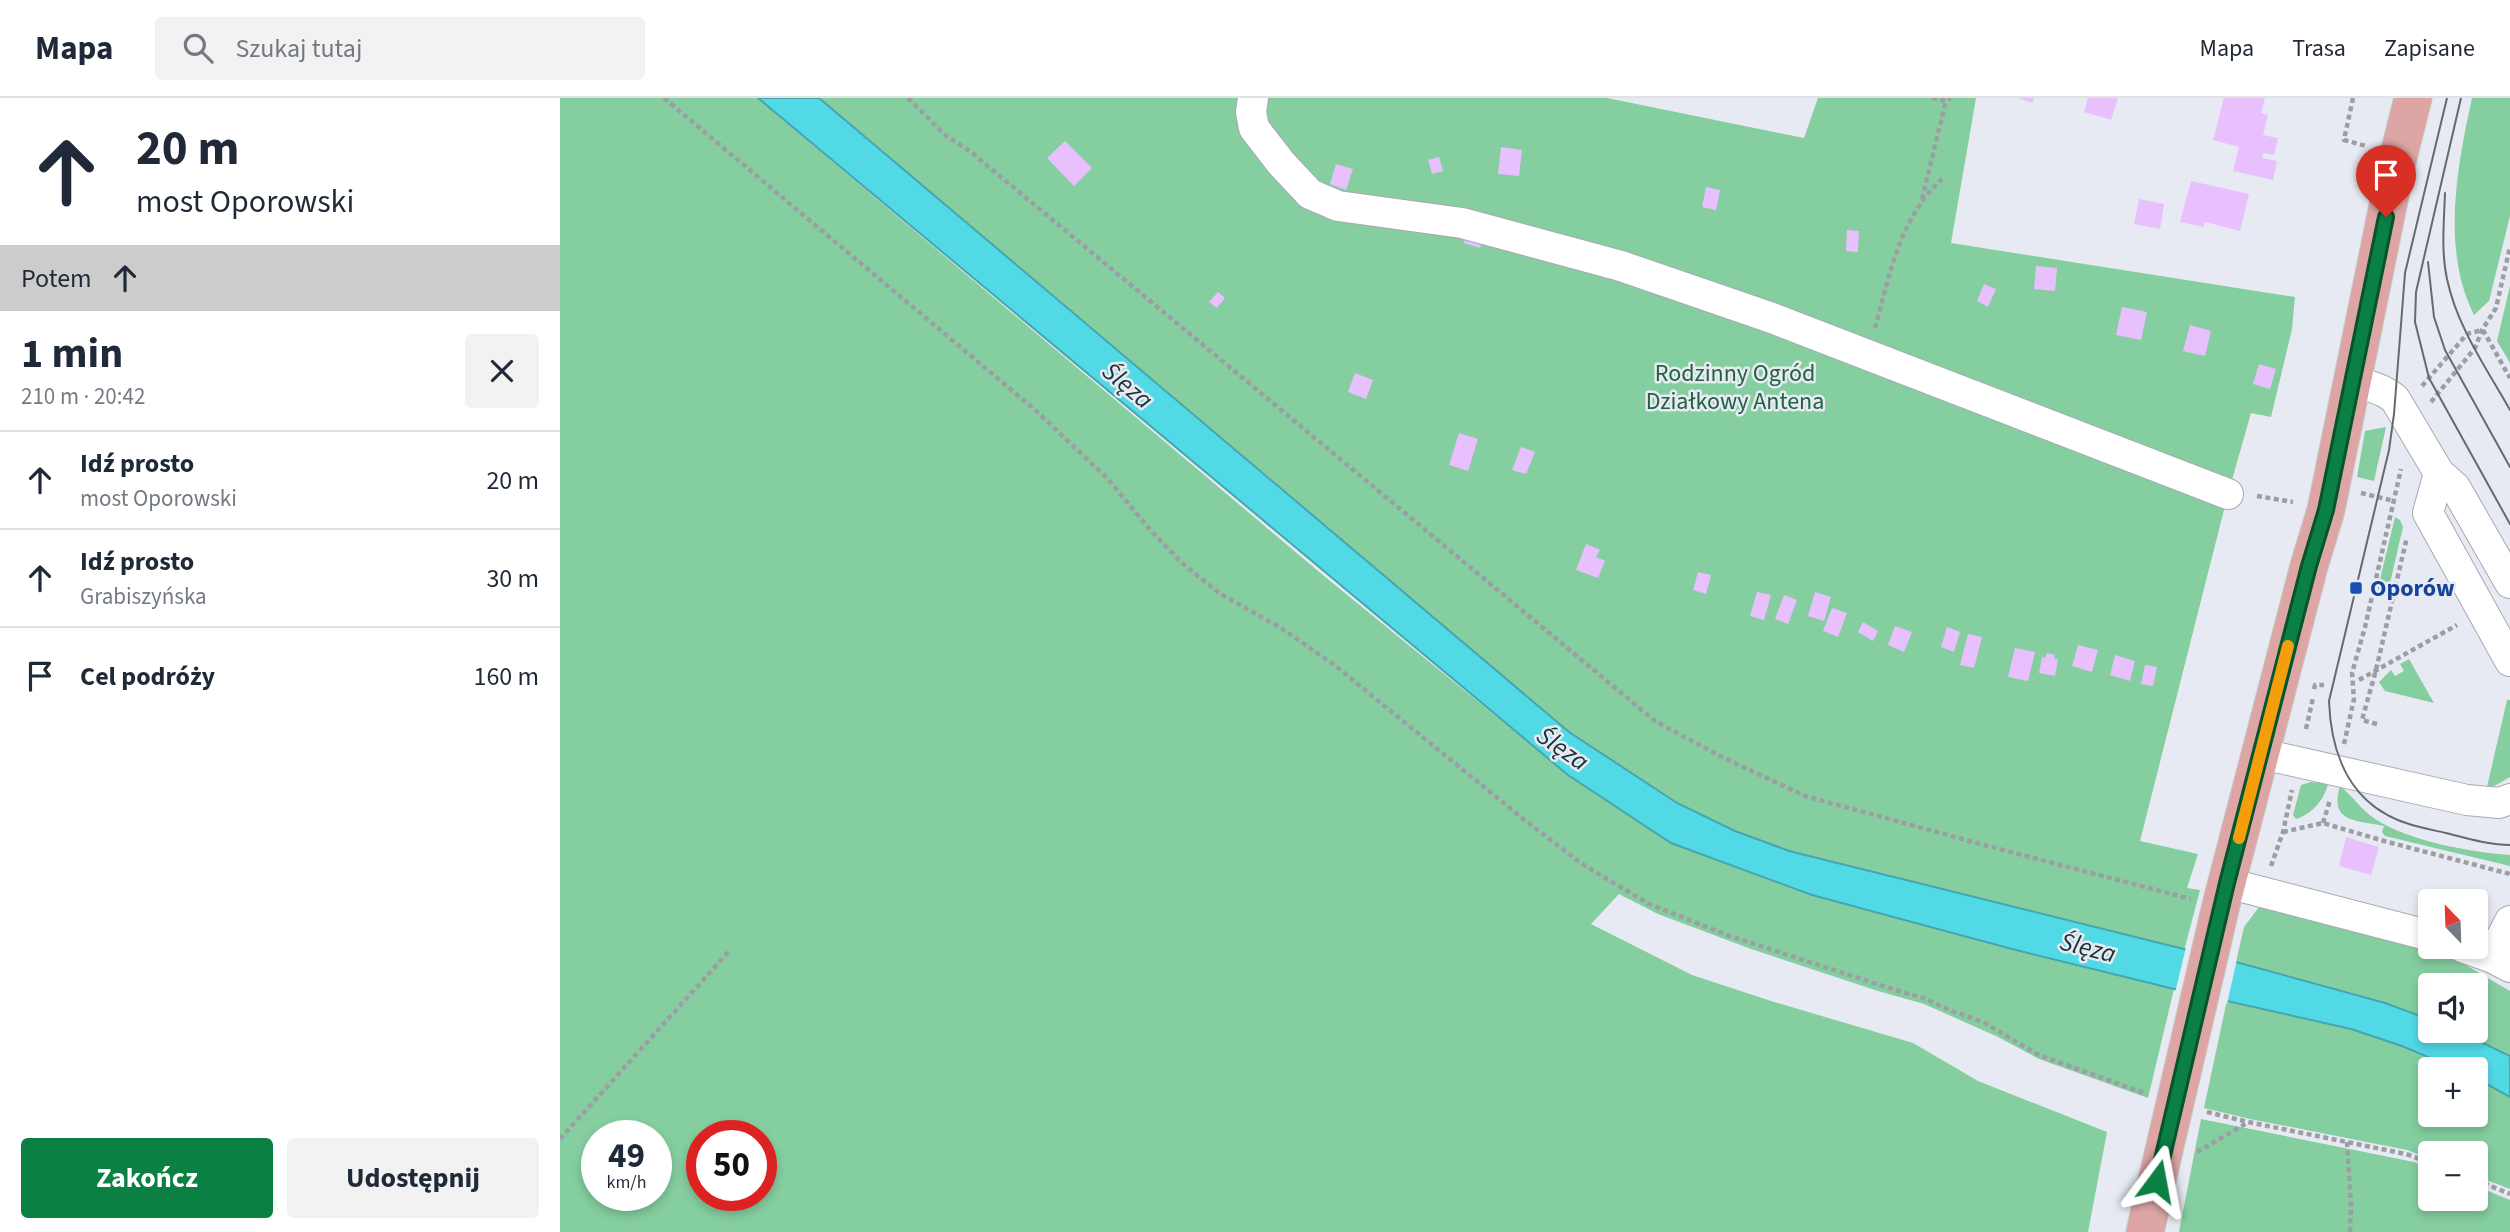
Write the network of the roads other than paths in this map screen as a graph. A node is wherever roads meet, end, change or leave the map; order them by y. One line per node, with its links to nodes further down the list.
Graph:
1 (1253, 98): 5 (lane)
2 (2413, 98): 3 (main road)
3 (2353, 382): 4 (lane); 8 (main road)
4 (2439, 473): 6 (lane); 7 (lane)
5 (2228, 494)
6 (2510, 583)
7 (2510, 661)
8 (2262, 754): 9 (lane); 10 (main road)
9 (2510, 799)
10 (2215, 905): 12 (lane); 14 (main road)
11 (2510, 922): 13 (lane)
12 (2418, 934)
13 (2501, 962)
14 (2144, 1232)

